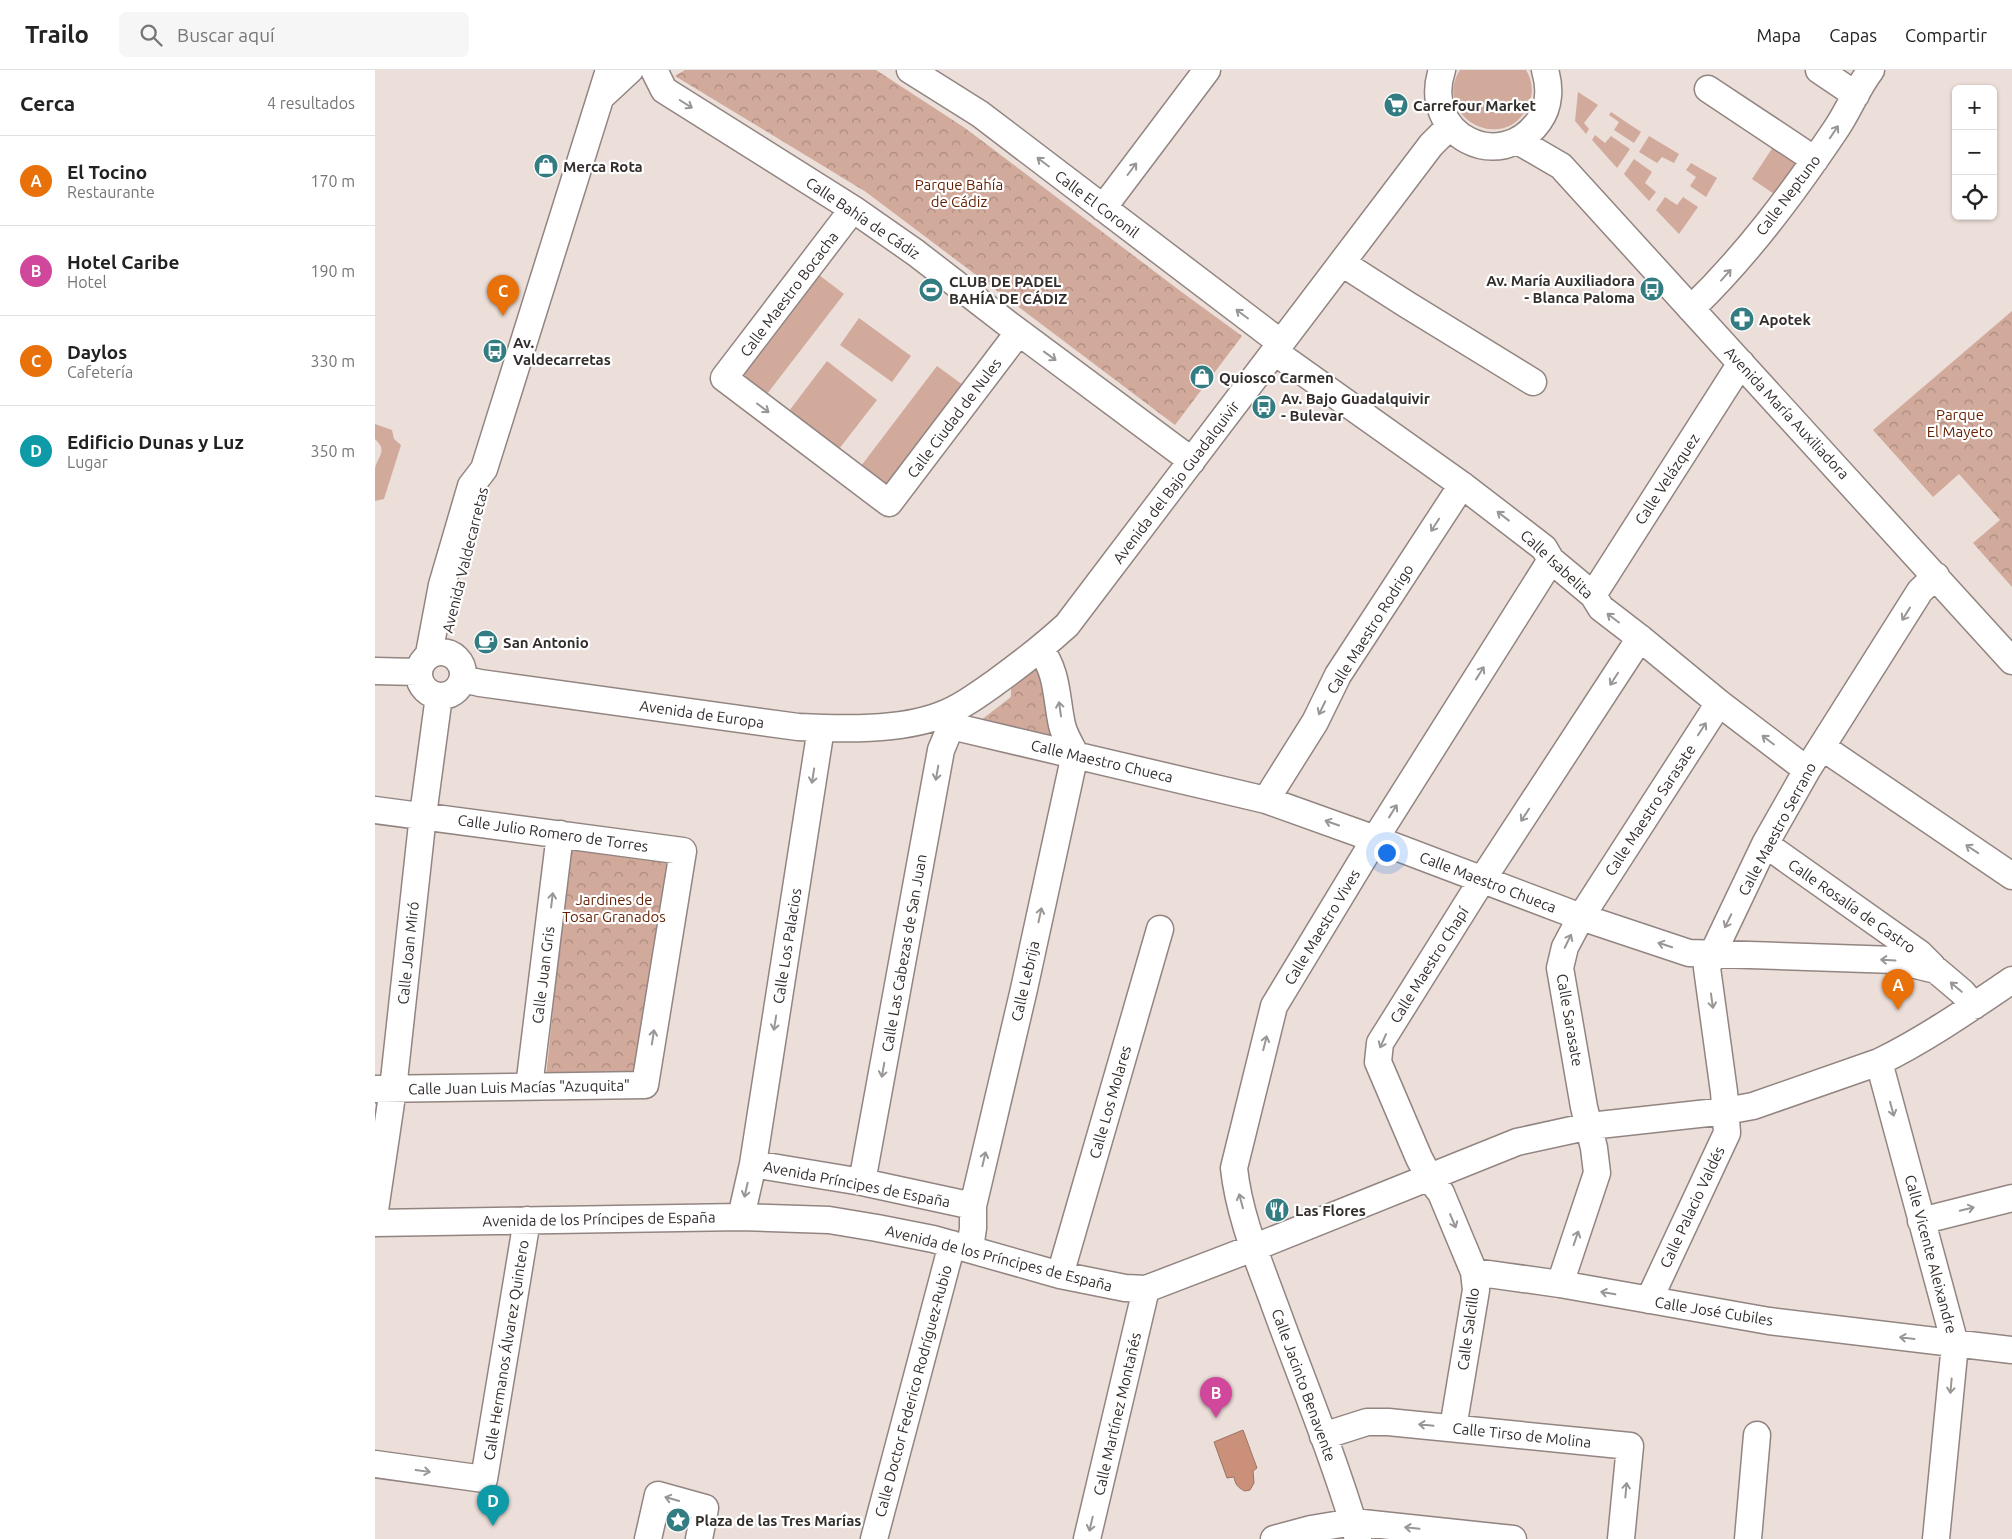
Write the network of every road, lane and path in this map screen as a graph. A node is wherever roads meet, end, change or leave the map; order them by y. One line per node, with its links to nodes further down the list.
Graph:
1 (609, 70): 12 (street, Avenida Valdecarretas)
2 (630, 70): 12 (street, Avenida Valdecarretas)
3 (654, 70): 19 (street, Calle Bahía de Cádiz, one-way to 19)
4 (909, 70): 18 (street, Calle El Coronil, one-way to 4)
5 (1207, 70): 18 (street, one-way to 5)
6 (1442, 70): 14 (street)
7 (1545, 70): 13 (street)
8 (1819, 70): 11 (street)
9 (1871, 70): 11 (street, Calle Neptuno)
10 (1708, 90): 16 (street)
11 (1856, 95): 16 (street, Calle Neptuno, one-way to 11)
12 (599, 100): 34 (street, Avenida Valdecarretas)
13 (1543, 115): 15 (street); 17 (street, Avenida María Auxiliadora)
14 (1450, 126): 15 (street); 20 (street, Avenida del Bajo Guadalquivir)
15 (1518, 141): 17 (street, Avenida María Auxiliadora)
16 (1815, 160): 21 (street, Calle Neptuno, one-way to 16)
17 (1561, 166): 21 (street, Avenida María Auxiliadora)
18 (1103, 208): 23 (street, Calle El Coronil, one-way to 18)
19 (853, 209): 22 (street, Calle Bahía de Cádiz); 28 (street, Calle Maestro Bocacha, one-way to 28)
20 (1342, 263): 23 (street, Avenida del Bajo Guadalquivir); 25 (street)
21 (1691, 309): 24 (street, Avenida María Auxiliadora)
22 (1019, 333): 26 (street, Calle Bahía de Cádiz, one-way to 26); 28 (street, Calle Ciudad de Nules)
23 (1278, 347): 26 (street, Avenida del Bajo Guadalquivir); 27 (street, Calle Isabelita)
24 (1741, 363): 30 (street, Avenida María Auxiliadora); 31 (street, Calle Velázquez)
25 (1533, 382)
26 (1192, 461): 33 (street, Avenida del Bajo Guadalquivir)
27 (1462, 485): 29 (street, Calle Isabelita, one-way to 27); 45 (street, Calle Maestro Rodrigo, one-way to 45)
28 (889, 503)
29 (1551, 560): 31 (street, Calle Isabelita); 49 (street, Calle Maestro Vives, one-way to 29)
30 (1936, 576): 35 (street, Avenida María Auxiliadora); 42 (street, Calle Maestro Serrano, one-way to 42)
31 (1593, 595): 32 (street, Calle Isabelita, one-way to 31)
32 (1640, 638): 39 (street, Calle Isabelita); 52 (street, Calle Maestro Chapí, one-way to 52)
33 (1040, 649): 40 (street, Avenida del Bajo Guadalquivir); 43 (street, one-way to 33)
34 (430, 659): 36 (street); 37 (street); 38 (street)
35 (2012, 661)
36 (375, 671)
37 (463, 679): 38 (street); 41 (street, Avenida de Europa)
38 (439, 696): 47 (street, Calle Joan Miró)
39 (1719, 703): 44 (street, Calle Isabelita, one-way to 39); 53 (street, Calle Maestro Sarasate, one-way to 39)
40 (947, 720): 41 (street, Avenida de Europa); 43 (street, Calle Maestro Chueca); 67 (street, Calle Las Cabezas de San Juan, one-way to 67)
41 (821, 728): 65 (street, Calle Los Palacios, one-way to 65)
42 (1822, 747): 44 (street, Calle Maestro Serrano); 51 (street, one-way to 42)
43 (1075, 754): 45 (street, Calle Maestro Chueca); 69 (street, Calle Lebrija, one-way to 43)
44 (1807, 770): 50 (street, Calle Maestro Serrano)
45 (1266, 800): 49 (street, Calle Maestro Chueca, one-way to 45)
46 (375, 810): 47 (street, Calle Julio Romero de Torres)
47 (423, 815): 48 (street, Calle Julio Romero de Torres); 62 (street, Calle Joan Miró)
48 (560, 834): 60 (street, Calle Julio Romero de Torres, one-way to 48); 61 (street, Calle Juan Gris, one-way to 48)
49 (1375, 839): 52 (street, Calle Maestro Chueca); 76 (street, Calle Maestro Vives, one-way to 49)
50 (1765, 844): 55 (street, Calle Maestro Serrano, one-way to 55); 56 (street, Calle Rosalía de Castro)
51 (2012, 876)
52 (1482, 880): 53 (street, Calle Maestro Chueca); 66 (street, Calle Maestro Chapí, one-way to 66)
53 (1581, 917): 55 (street, Calle Maestro Chueca, one-way to 53); 64 (street, Calle Sarasate, one-way to 53)
54 (1160, 928): 78 (street, Calle Los Molares)
55 (1713, 953): 56 (street, Calle Maestro Chueca, one-way to 55); 63 (street, Calle Maestro Serrano, one-way to 63)
56 (1936, 970): 58 (street, Calle Maestro Chueca, one-way to 56)
57 (2012, 980): 58 (street, Avenida de los Príncipes de España)
58 (1974, 1006): 59 (street, Avenida de los Príncipes de España)
59 (1879, 1062): 63 (street, Avenida de los Príncipes de España); 73 (street, Calle Vicente Aleixandre, one-way to 73)
60 (645, 1085): 61 (street, Calle Juan Luis Macías "Azuquita")
61 (529, 1087): 62 (street, Calle Juan Luis Macías "Azuquita")
62 (384, 1089): 70 (street, Calle Joan Miró)
63 (1726, 1112): 64 (street, Avenida de los Príncipes de España); 81 (street, Calle Palacio Valdés)
64 (1590, 1126): 66 (street, Avenida de los Príncipes de España); 79 (street, Calle Sarasate, one-way to 64)
65 (753, 1164): 67 (street, Avenida Príncipes de España); 71 (street, Avenida Príncipes de España, one-way to 71)
66 (1430, 1178): 76 (street, Avenida de los Príncipes de España); 77 (street, Calle Salcillo, one-way to 77)
67 (862, 1182): 69 (street, Avenida Príncipes de España)
68 (2012, 1198): 73 (street, one-way to 68)
69 (973, 1206): 75 (street)
70 (375, 1210)
71 (741, 1217): 72 (street, Avenida de los Príncipes de España); 75 (street, Avenida de los Príncipes de España)
72 (527, 1220): 74 (street, Avenida de los Príncipes de España); 87 (street, Calle Hermanos Álvarez Quintero, one-way to 72)
73 (1921, 1221): 82 (street, Calle Vicente Aleixandre)
74 (375, 1223)
75 (961, 1246): 78 (street, Avenida de los Príncipes de España); 91 (street, Calle Doctor Federico Rodríguez-Rubio)
76 (1253, 1248): 80 (street, Avenida de los Príncipes de España); 86 (street, Calle Jacinto Benavente)
77 (1474, 1272): 79 (street, Calle José Cubiles); 84 (street, Calle Salcillo)
78 (1060, 1275): 80 (street, Avenida de los Príncipes de España)
79 (1560, 1284): 81 (street, Calle José Cubiles, one-way to 79)
80 (1146, 1289): 92 (street, Calle Martínez Montañés, one-way to 92)
81 (1649, 1300): 82 (street, Calle José Cubiles, one-way to 81)
82 (1955, 1344): 83 (street, Calle José Cubiles); 97 (street, Calle Vicente Aleixandre, one-way to 97)
83 (2012, 1350)
84 (1453, 1428): 86 (street, Calle Tirso de Molina, one-way to 86); 95 (street, Calle Tirso de Molina, one-way to 84)
85 (1757, 1435): 96 (street)
86 (1323, 1436): 88 (street, Calle Jacinto Benavente)
87 (375, 1464)
88 (1356, 1531): 93 (street); 94 (street, one-way to 88)
89 (648, 1539): 90 (street, one-way to 89)
90 (699, 1539)
91 (874, 1539)
92 (1087, 1539)
93 (1274, 1539)
94 (1513, 1539)
95 (1621, 1539)
96 (1748, 1539)
97 (1937, 1539)

